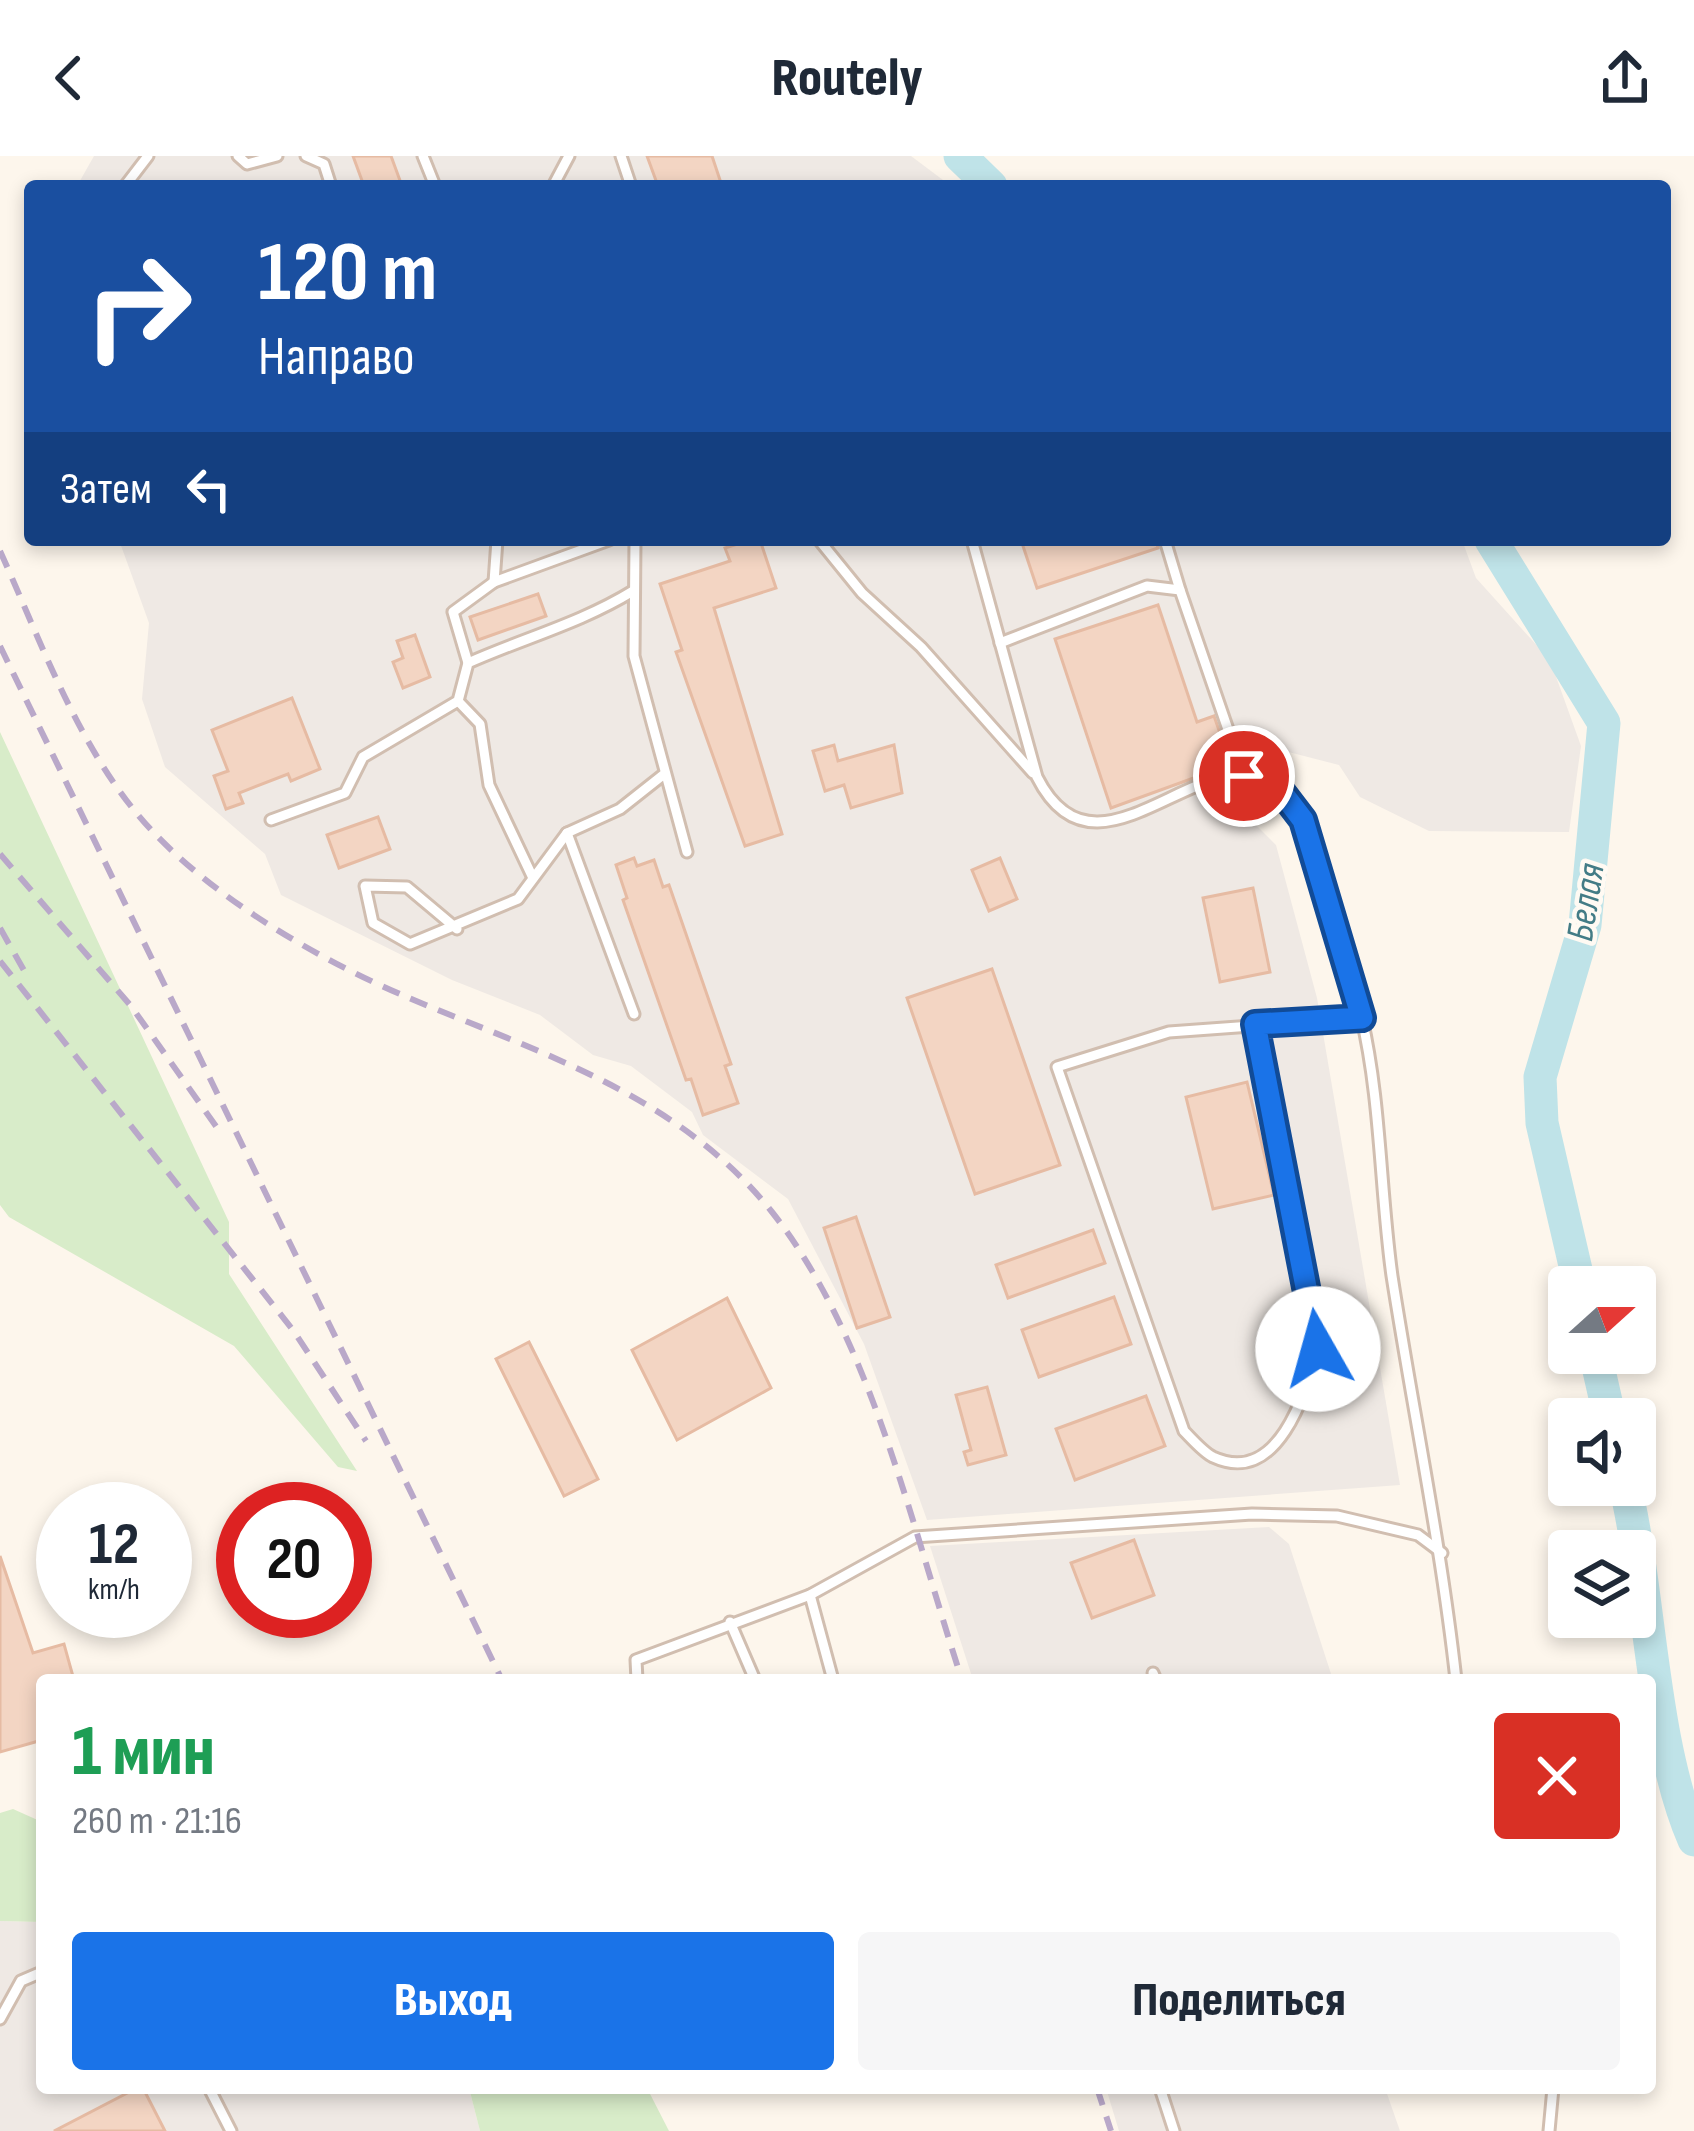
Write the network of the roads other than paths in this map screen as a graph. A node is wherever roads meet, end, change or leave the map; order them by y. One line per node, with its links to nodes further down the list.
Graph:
1 (148, 156): 5 (lane)
2 (238, 156): 3 (lane)
3 (277, 156)
4 (306, 156): 6 (lane)
5 (130, 180)
6 (329, 180)
7 (497, 546): 13 (lane)
8 (593, 546): 13 (lane)
9 (634, 546): 15 (lane)
10 (823, 546): 21 (lane)
11 (974, 546): 16 (lane)
12 (1167, 546): 14 (lane)
13 (494, 582): 17 (lane)
14 (1180, 590): 16 (lane); 20 (lane)
15 (633, 591): 17 (lane); 19 (lane)
16 (1000, 643): 21 (lane)
17 (468, 663): 18 (lane)
18 (458, 701): 22 (lane); 25 (lane)
19 (662, 776): 23 (lane); 24 (lane)
20 (1244, 776): 21 (lane); 28 (lane)
21 (1036, 777)
22 (271, 820)
23 (567, 833): 25 (lane); 27 (lane)
24 (687, 852)
25 (533, 878): 26 (lane)
26 (457, 928): 26 (lane)
27 (634, 1014)
28 (1362, 1018): 29 (lane); 30 (lane)
29 (1255, 1024): 29 (lane)
30 (1442, 1552): 31 (lane); 36 (lane)
31 (810, 1595): 32 (lane); 35 (lane)
32 (730, 1622): 33 (lane); 34 (lane)
33 (637, 1674)
34 (752, 1674)
35 (830, 1674)
36 (1455, 1674)
37 (36, 1975): 38 (lane)
38 (0, 2019)
39 (212, 2094): 42 (lane)
40 (1162, 2094): 43 (lane)
41 (1553, 2094): 44 (lane)
42 (231, 2131)
43 (1174, 2131)
44 (1550, 2131)

